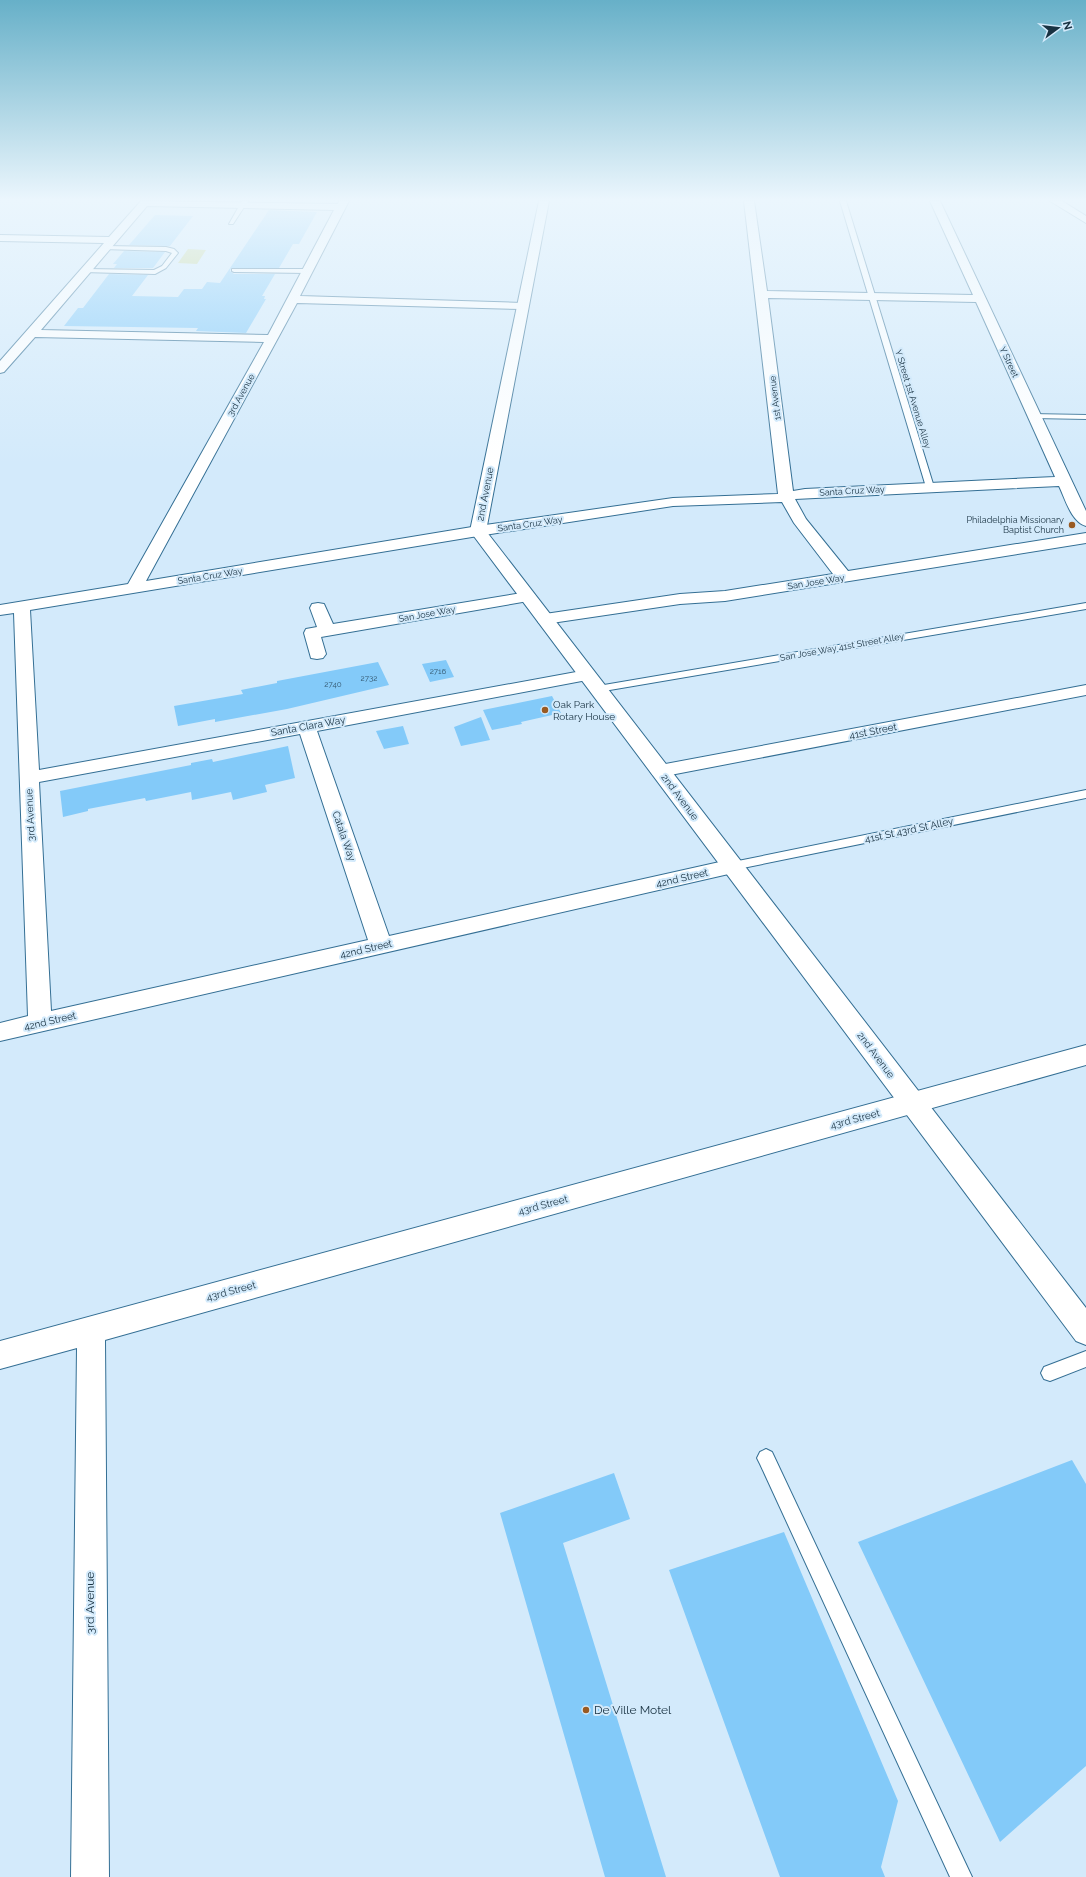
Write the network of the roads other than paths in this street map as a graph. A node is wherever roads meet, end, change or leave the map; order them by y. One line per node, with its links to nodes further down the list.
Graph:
1 (70, 289): 12 (street)
2 (298, 289): 9 (street, 3rd Avenue)
3 (526, 289): 11 (street, 2nd Avenue)
4 (761, 289): 7 (street, 1st Avenue)
5 (871, 289): 8 (lane, Y Street 1st Avenue Alley)
6 (975, 289): 10 (street, Y Street)
7 (762, 294): 8 (street); 19 (street, 1st Avenue)
8 (873, 296): 10 (street); 18 (lane, Y Street 1st Avenue Alley)
9 (293, 299): 11 (street); 13 (street, 3rd Avenue)
10 (980, 300): 15 (street, Y Street)
11 (522, 306): 21 (street, 2nd Avenue)
12 (31, 333): 13 (street); 14 (street)
13 (272, 339): 24 (street, 3rd Avenue)
14 (0, 369)
15 (1034, 416): 16 (lane); 17 (street, Y Street)
16 (1086, 417)
17 (1064, 481): 18 (street, Santa Cruz Way); 20 (street, Y Street)
18 (930, 487): 19 (street, Santa Cruz Way)
19 (786, 496): 21 (street, Santa Cruz Way); 23 (street, 1st Avenue)
20 (1086, 521)
21 (478, 531): 24 (street, Santa Cruz Way); 25 (street, 2nd Avenue)
22 (1086, 538): 23 (street, San Jose Way)
23 (844, 577): 30 (street, San Jose Way)
24 (134, 588): 26 (street, Santa Cruz Way)
25 (528, 597): 30 (street, 2nd Avenue); 31 (street, San Jose Way)
26 (22, 606): 29 (street, Santa Cruz Way); 37 (street, 3rd Avenue)
27 (1086, 606): 33 (lane, San Jose Way 41st Street Alley)
28 (318, 608): 31 (street)
29 (0, 610)
30 (545, 619): 33 (street, 2nd Avenue)
31 (327, 631): 32 (street, San Jose Way)
32 (317, 654)
33 (592, 682): 35 (street, Santa Clara Way); 36 (street, 2nd Avenue)
34 (1086, 690): 36 (street, 41st Street)
35 (307, 727): 37 (street, Santa Clara Way); 40 (street, Catala Way)
36 (660, 771): 39 (street, 2nd Avenue)
37 (29, 778): 41 (street, 3rd Avenue)
38 (1086, 794): 39 (lane, 41st St 43rd St Alley)
39 (733, 866): 40 (street, 42nd Street); 44 (street, 2nd Avenue)
40 (381, 946): 41 (street, 42nd Street)
41 (40, 1023): 42 (street, 42nd Street)
42 (0, 1032)
43 (1086, 1055): 44 (street, 43rd Street)
44 (913, 1103): 45 (street, 43rd Street); 46 (street, 2nd Avenue)
45 (91, 1330): 47 (street, 43rd Street); 51 (street, 3rd Avenue)
46 (1086, 1331)
47 (0, 1355)
48 (1086, 1359): 49 (lane)
49 (1050, 1373)
50 (766, 1458): 52 (lane)
51 (90, 1877)
52 (961, 1877)

